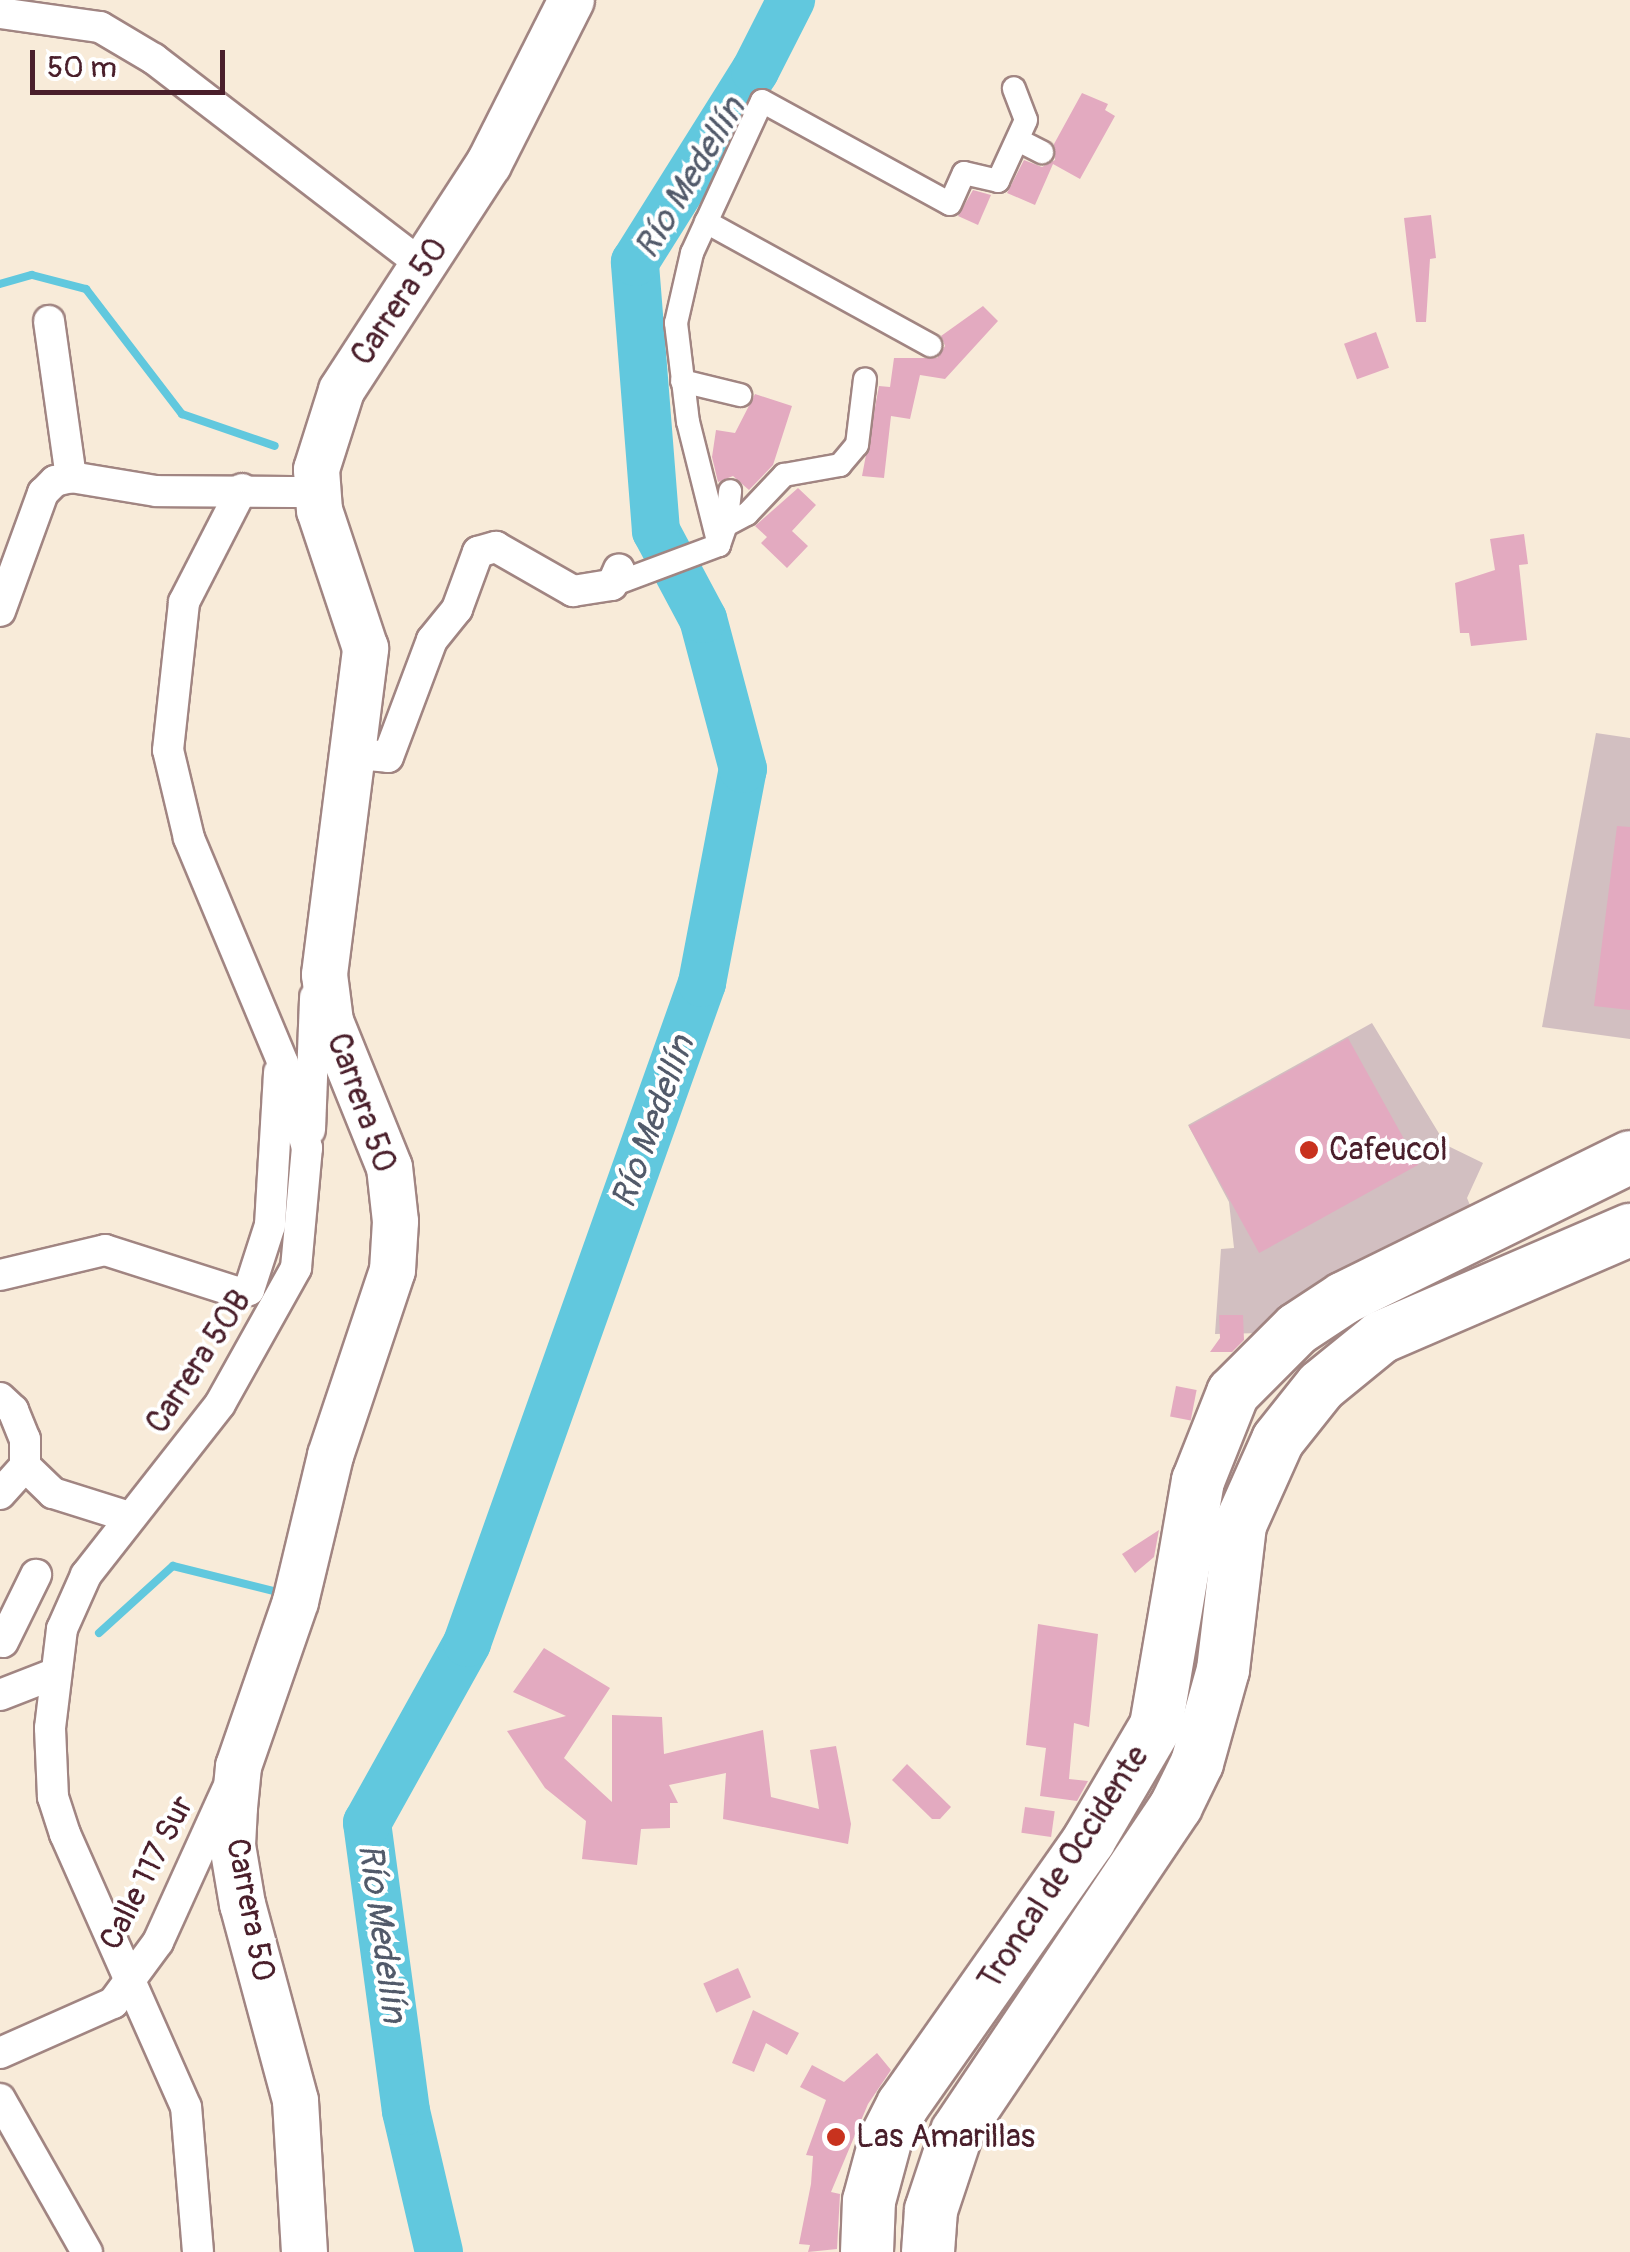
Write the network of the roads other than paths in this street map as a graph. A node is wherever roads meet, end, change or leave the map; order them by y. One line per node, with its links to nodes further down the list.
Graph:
1 (571, 0): 7 (main road, Carrera 50)
2 (0, 12): 7 (street)
3 (1014, 88): 4 (street)
4 (1018, 140): 5 (street); 6 (street)
5 (1042, 152)
6 (706, 222): 9 (street); 11 (street)
7 (426, 267): 16 (main road, Carrera 50)
8 (49, 320): 13 (street)
9 (930, 345)
10 (865, 379): 17 (street)
11 (682, 381): 12 (street); 17 (street)
12 (740, 395)
13 (71, 477): 14 (street); 19 (street)
14 (242, 489): 16 (street); 22 (street, Carrera 50B)
15 (730, 491): 17 (street)
16 (314, 492): 20 (main road, Carrera 50)
17 (723, 535): 18 (street)
18 (627, 574): 20 (street)
19 (0, 611)
20 (356, 754): 21 (main road, Carrera 50)
21 (326, 958): 23 (street); 35 (main road, Carrera 50)
22 (283, 1064): 23 (street, Carrera 50B); 26 (street)
23 (306, 1148): 30 (street, Carrera 50B)
24 (1630, 1157): 42 (highway, Troncal de Occidente)
25 (1630, 1230): 43 (highway, Troncal de Occidente)
26 (0, 1275)
27 (0, 1398): 28 (street)
28 (25, 1466): 29 (street); 30 (street)
29 (0, 1494)
30 (129, 1517): 33 (street, Carrera 50B)
31 (36, 1575): 32 (street)
32 (2, 1640): 33 (street)
33 (55, 1668): 34 (street); 36 (street, Carrera 50B)
34 (0, 1695)
35 (238, 1766): 36 (street, Calle 117 Sur); 41 (main road, Carrera 50)
36 (130, 1982): 37 (street, Calle 117 Sur); 40 (street, Carrera 50B)
37 (0, 2053)
38 (0, 2098): 39 (street)
39 (87, 2252)
40 (198, 2252)
41 (304, 2252)
42 (866, 2252)
43 (928, 2252)

